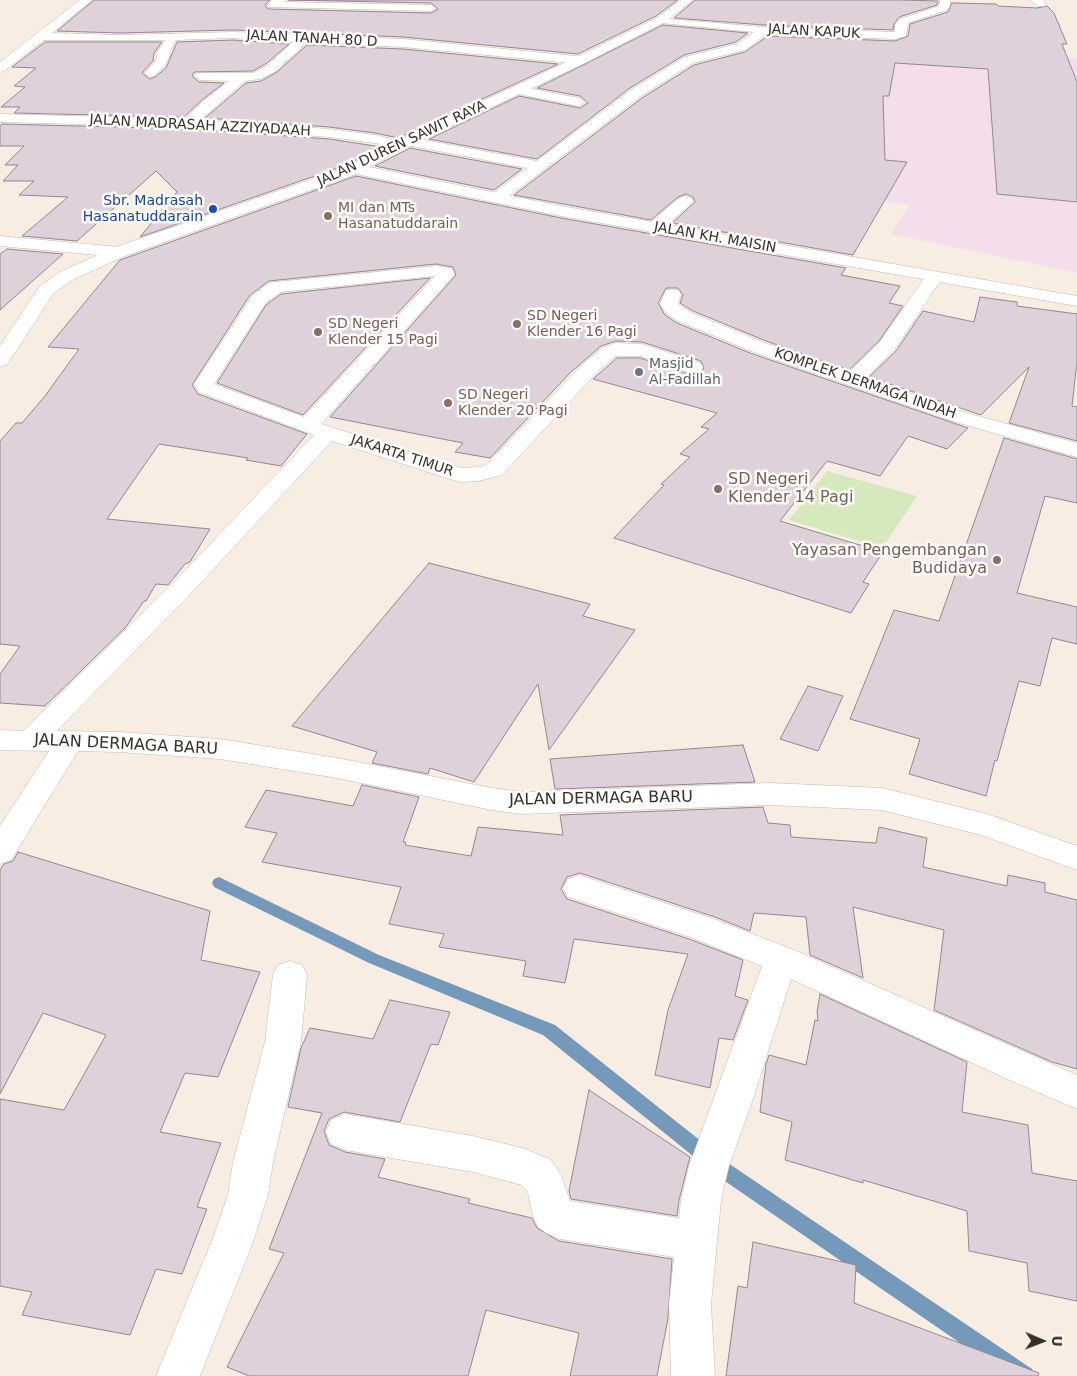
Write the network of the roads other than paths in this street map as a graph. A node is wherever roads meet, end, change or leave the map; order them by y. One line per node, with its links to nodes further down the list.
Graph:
1 (87, 0): 9 (street)
2 (281, 0): 4 (street)
3 (688, 0): 7 (street, JALAN DUREN SAWIT RAYA)
4 (434, 4): 12 (street)
5 (944, 4): 6 (street); 8 (street, JALAN KAPUK)
6 (909, 6)
7 (661, 20): 8 (street, JALAN KAPUK); 13 (street, JALAN DUREN SAWIT RAYA)
8 (764, 30): 23 (street)
9 (42, 36): 10 (street, JALAN TANAH 80 D); 14 (street)
10 (173, 36): 11 (street, JALAN TANAH 80 D); 15 (street)
11 (302, 40): 12 (street, JALAN TANAH 80 D); 17 (street)
12 (403, 43): 13 (street, JALAN TANAH 80 D)
13 (581, 60): 18 (street, JALAN DUREN SAWIT RAYA)
14 (0, 68)
15 (150, 73)
16 (200, 76): 17 (street)
17 (241, 78): 21 (street)
18 (518, 90): 19 (street); 22 (street, JALAN DUREN SAWIT RAYA)
19 (579, 102)
20 (0, 118): 21 (street, JALAN MADRASAH AZZIYADAAH)
21 (189, 123): 22 (street, JALAN MADRASAH AZZIYADAAH)
22 (404, 143): 23 (street, JALAN MADRASAH AZZIYADAAH); 24 (street, JALAN DUREN SAWIT RAYA)
23 (540, 166): 25 (street)
24 (355, 169): 25 (street, JALAN KH. MAISIN); 29 (street, JALAN DUREN SAWIT RAYA)
25 (497, 198): 27 (street, JALAN KH. MAISIN)
26 (684, 201): 27 (street)
27 (655, 227): 30 (street, JALAN KH. MAISIN)
28 (0, 241): 29 (street)
29 (119, 252): 33 (street, JALAN DUREN SAWIT RAYA)
30 (934, 277): 32 (street, JALAN KH. MAISIN); 36 (street)
31 (672, 294): 36 (street, KOMPLEK DERMAGA INDAH)
32 (1077, 300)
33 (5, 344): 34 (street, JALAN DUREN SAWIT RAYA)
34 (0, 361)
35 (693, 367): 38 (street, JAKARTA TIMUR)
36 (853, 379): 39 (street, KOMPLEK DERMAGA INDAH)
37 (307, 426): 37 (street, JAKARTA TIMUR); 38 (street, JAKARTA TIMUR)
38 (328, 433): 41 (street)
39 (1077, 450)
40 (0, 740): 41 (street, JALAN DERMAGA BARU)
41 (30, 740): 42 (street, JALAN DERMAGA BARU)
42 (70, 741): 43 (street); 44 (street, JALAN DERMAGA BARU)
43 (0, 852)
44 (1077, 858)
45 (579, 888): 46 (street)
46 (782, 960): 48 (street); 50 (street)
47 (290, 975): 51 (street)
48 (1077, 1092)
49 (346, 1132): 50 (street)
50 (696, 1241): 52 (street)
51 (178, 1376)
52 (693, 1376)

